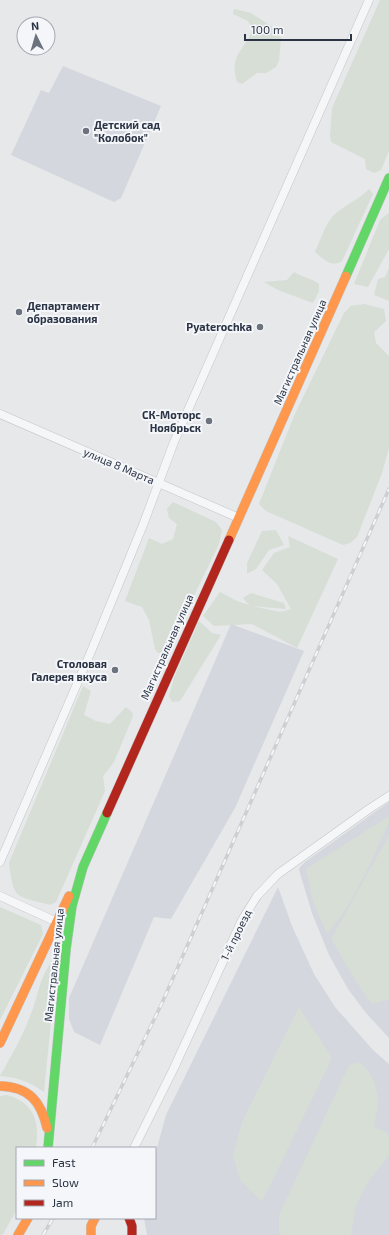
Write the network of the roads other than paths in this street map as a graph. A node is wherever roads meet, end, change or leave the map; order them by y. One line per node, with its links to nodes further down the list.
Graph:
1 (369, 0): 4 (street)
2 (389, 178): 5 (main road, Магистральная улица)
3 (0, 414): 4 (street, улица 8 Марта)
4 (159, 483): 5 (street, улица 8 Марта); 7 (street)
5 (239, 518): 8 (main road, Магистральная улица)
6 (389, 796): 13 (street, 1-й проезд)
7 (0, 862)
8 (83, 868): 10 (main road); 14 (main road, Магистральная улица)
9 (0, 896): 10 (street)
10 (57, 922): 11 (main road)
11 (0, 1043)
12 (0, 1086): 14 (main road)
13 (146, 1126): 15 (street, 1-й проезд); 16 (street, 1-й проезд)
14 (48, 1144)
15 (135, 1147)
16 (140, 1147)
17 (27, 1219): 19 (main road)
18 (94, 1220): 20 (main road); 21 (main road)
19 (18, 1235)
20 (85, 1235)
21 (91, 1235)

